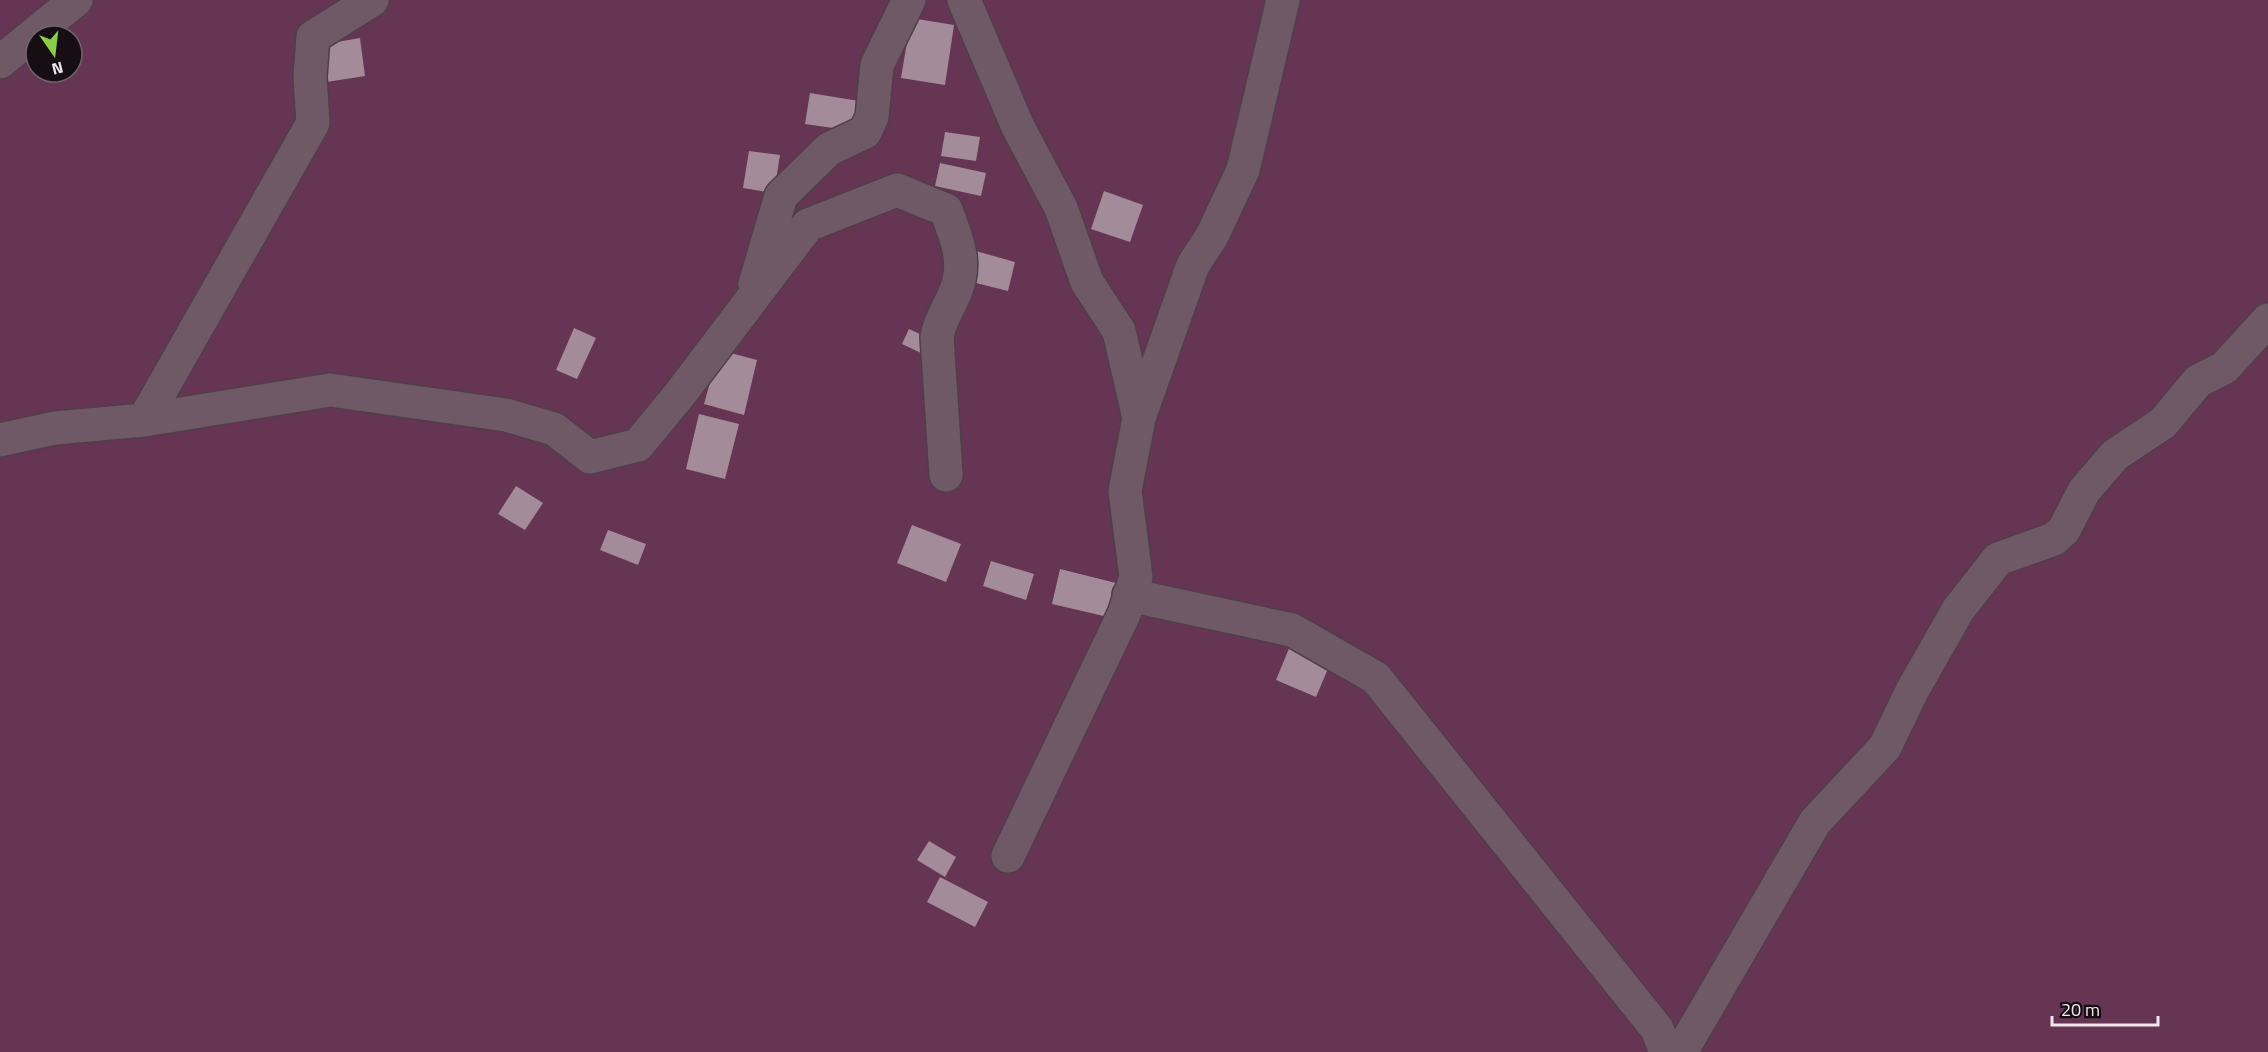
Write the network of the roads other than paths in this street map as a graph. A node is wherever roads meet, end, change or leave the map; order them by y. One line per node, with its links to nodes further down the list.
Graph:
1 (75, 0): 6 (street)
2 (372, 0): 10 (street)
3 (909, 0): 7 (street)
4 (964, 0): 9 (street)
5 (1283, 0): 9 (street)
6 (0, 62)
7 (750, 303): 10 (street); 12 (street)
8 (2268, 320): 16 (street)
9 (1139, 418): 13 (street)
10 (144, 420): 11 (street)
11 (0, 441)
12 (946, 475)
13 (1129, 595): 14 (street); 15 (street)
14 (1008, 856)
15 (1666, 1052)
16 (1681, 1052)

